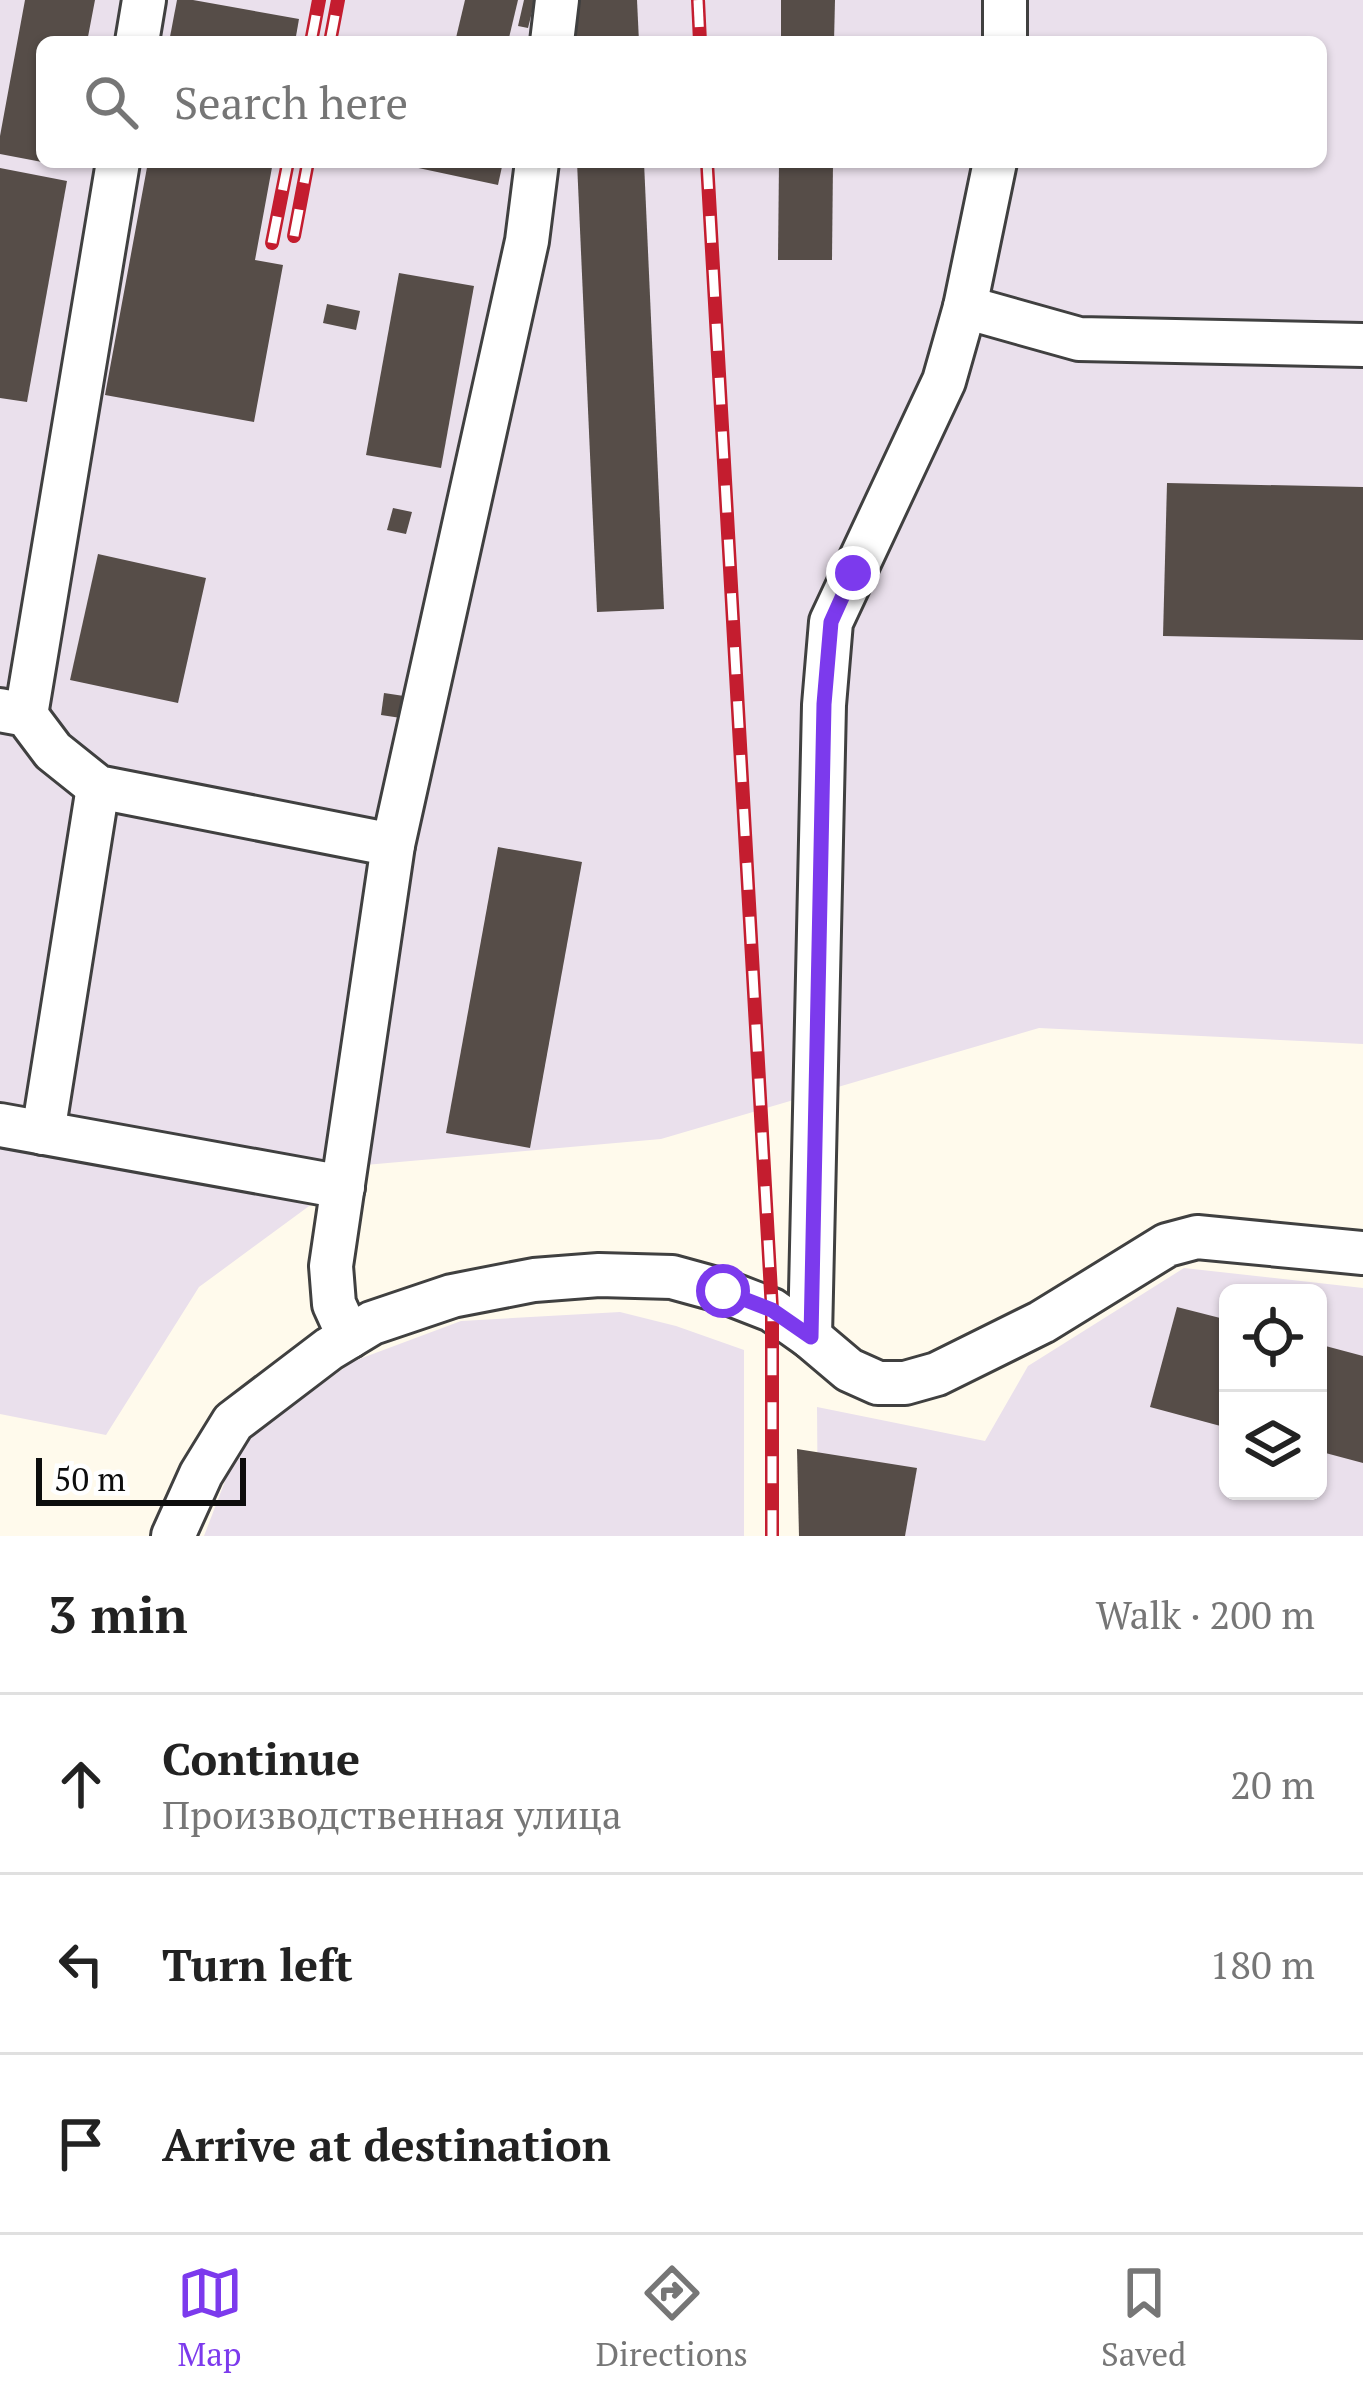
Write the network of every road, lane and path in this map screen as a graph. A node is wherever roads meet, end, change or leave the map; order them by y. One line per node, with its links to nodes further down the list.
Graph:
1 (144, 0): 4 (street)
2 (557, 0): 5 (street)
3 (1005, 0): 6 (street)
4 (138, 36)
5 (552, 36)
6 (1005, 36)
7 (117, 168): 12 (street)
8 (536, 168): 14 (street)
9 (994, 168): 10 (street)
10 (964, 308): 11 (street); 20 (street)
11 (1363, 345)
12 (13, 712): 13 (street)
13 (98, 788): 14 (street); 16 (street)
14 (393, 844): 17 (street)
15 (0, 1125): 16 (street)
16 (43, 1133): 17 (street)
17 (343, 1187): 19 (street)
18 (1363, 1253): 20 (street)
19 (349, 1337): 20 (street); 21 (street)
20 (811, 1337)
21 (173, 1536)

